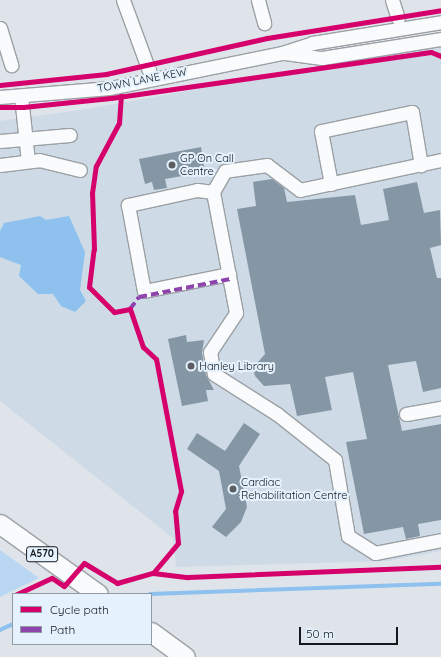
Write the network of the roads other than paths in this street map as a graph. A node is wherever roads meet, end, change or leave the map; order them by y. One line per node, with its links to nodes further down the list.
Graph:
1 (123, 0): 11 (street)
2 (258, 0): 6 (street)
3 (392, 0): 4 (street)
4 (398, 18)
5 (441, 22): 9 (street, TOWN LANE KEW)
6 (264, 23)
7 (0, 28): 10 (street)
8 (441, 39): 9 (street, TOWN LANE KEW)
9 (282, 53): 11 (street, TOWN LANE KEW)
10 (11, 65)
11 (152, 79): 12 (street, TOWN LANE KEW)
12 (21, 96): 13 (street, TOWN LANE KEW); 15 (street)
13 (0, 97)
14 (70, 135): 15 (street)
15 (26, 139): 16 (street); 18 (street)
16 (0, 141)
17 (441, 160): 19 (street)
18 (28, 161): 20 (street); 21 (street)
19 (421, 164): 22 (street); 22 (street)
20 (0, 165)
21 (80, 170)
22 (331, 184): 23 (street)
23 (213, 192): 24 (street); 24 (street)
24 (229, 274): 28 (street)
25 (441, 408): 26 (street)
26 (406, 414)
27 (0, 524): 29 (highway, A570)
28 (441, 540)
29 (91, 589)
30 (152, 633): 31 (highway)
31 (177, 655)

